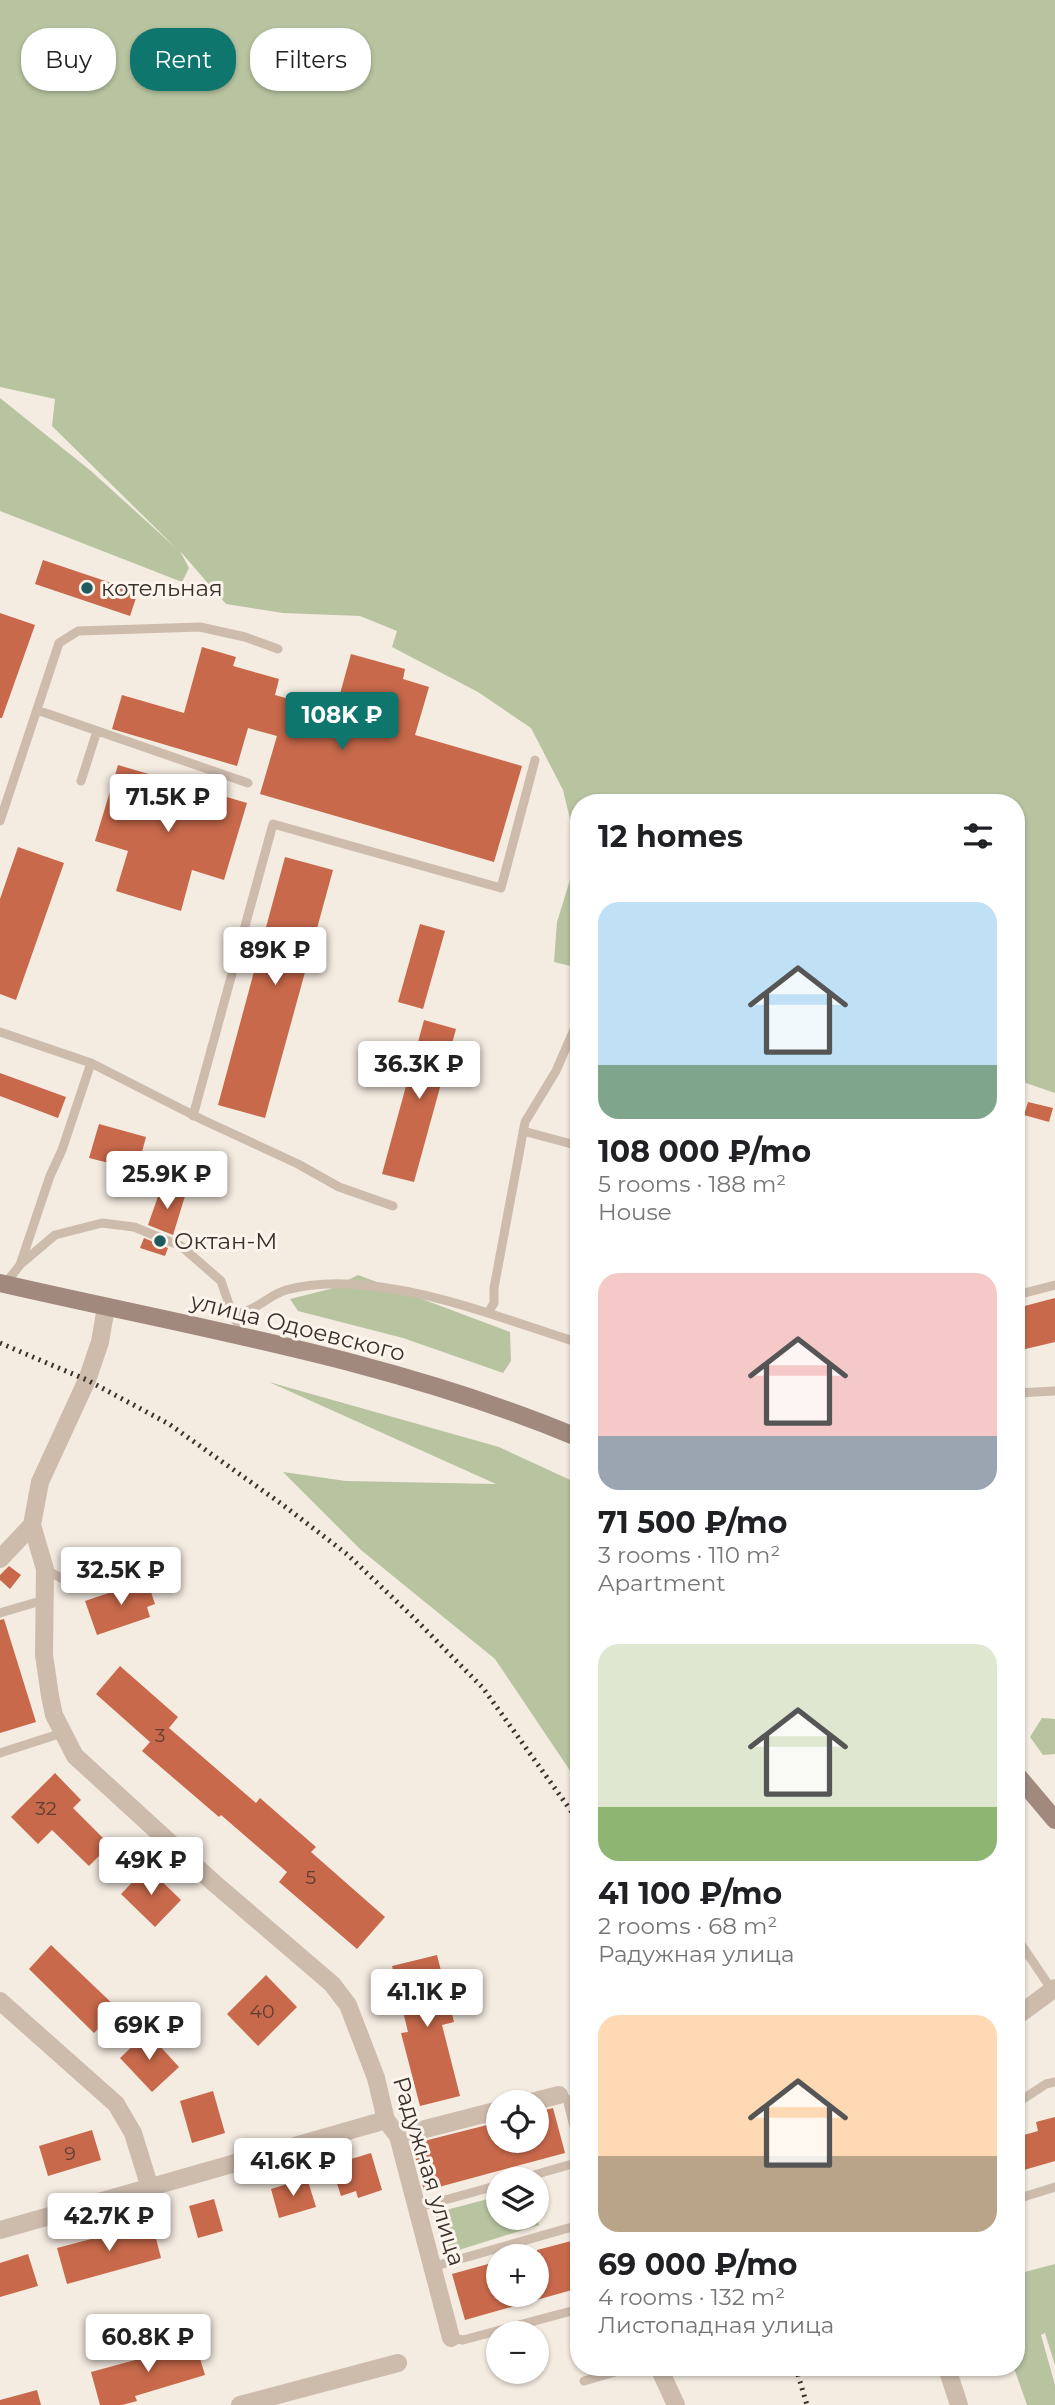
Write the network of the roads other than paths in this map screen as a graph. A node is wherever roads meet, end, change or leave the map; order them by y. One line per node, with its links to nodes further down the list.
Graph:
1 (278, 649): 2 (lane)
2 (37, 710): 3 (lane); 7 (lane)
3 (97, 731): 5 (lane); 6 (lane)
4 (535, 760): 11 (lane)
5 (81, 781)
6 (248, 783)
7 (0, 821)
8 (0, 1032): 10 (lane)
9 (570, 1039): 12 (lane)
10 (91, 1063): 11 (lane); 15 (lane)
11 (193, 1116): 14 (lane)
12 (523, 1131): 13 (lane); 20 (lane)
13 (570, 1144)
14 (393, 1206)
15 (19, 1265): 16 (lane); 21 (lane)
16 (3, 1283): 19 (street, улица Одоевского)
17 (1055, 1285): 18 (lane)
18 (1025, 1293)
19 (106, 1307): 22 (street, улица Одоевского); 27 (street)
20 (488, 1313): 21 (lane); 23 (lane)
21 (233, 1316): 22 (lane)
22 (246, 1336): 26 (street, улица Одоевского)
23 (570, 1340)
24 (1055, 1391): 25 (lane)
25 (1025, 1393)
26 (570, 1435)
27 (32, 1525): 28 (street); 30 (street, Радужная улица)
28 (0, 1559)
29 (152, 1560): 30 (lane)
30 (46, 1569): 31 (street, Радужная улица)
31 (44, 1600): 32 (lane); 33 (street, Радужная улица)
32 (0, 1613)
33 (62, 1733): 34 (lane); 47 (street, Радужная улица)
34 (0, 1753)
35 (1025, 1784): 36 (street)
36 (1055, 1819)
37 (1025, 1949): 38 (lane)
38 (1054, 1991): 40 (street)
39 (0, 2001): 52 (street)
40 (1025, 2011)
41 (1055, 2081): 44 (lane)
42 (559, 2095): 43 (street); 45 (lane)
43 (549, 2098)
44 (1025, 2098)
45 (570, 2111)
46 (486, 2113): 48 (street)
47 (386, 2120): 48 (street, Радужная улица); 52 (street)
48 (398, 2136): 55 (street, Радужная улица)
49 (570, 2165): 50 (lane)
50 (549, 2171)
51 (1055, 2187): 54 (lane)
52 (150, 2188): 57 (street)
53 (486, 2189): 55 (lane)
54 (1025, 2196)
55 (416, 2208): 58 (street, Радужная улица)
56 (570, 2228): 58 (lane)
57 (0, 2230)
58 (432, 2267): 60 (street, Радужная улица)
59 (570, 2311): 60 (lane)
60 (451, 2338)
61 (398, 2363): 66 (street)
62 (601, 2376): 65 (lane)
63 (663, 2376): 67 (street)
64 (950, 2376): 68 (street)
65 (584, 2381)
66 (240, 2405)
67 (677, 2405)
68 (959, 2405)

